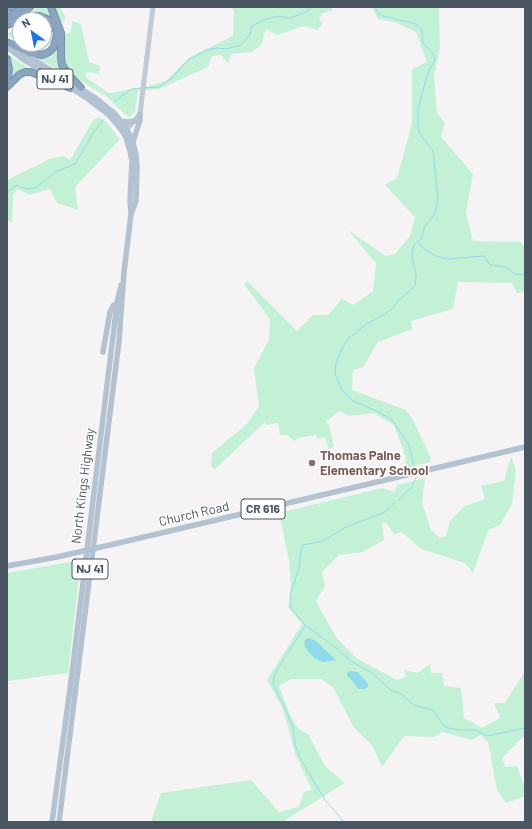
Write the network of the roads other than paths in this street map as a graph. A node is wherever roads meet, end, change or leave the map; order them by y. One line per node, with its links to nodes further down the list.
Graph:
1 (12, 7): 6 (highway)
2 (23, 7): 7 (highway)
3 (30, 7): 8 (highway)
4 (52, 7): 14 (highway)
5 (153, 7): 16 (street)
6 (7, 8)
7 (7, 20)
8 (7, 25): 9 (highway)
9 (8, 44): 13 (main road, NJ 41); 14 (main road, NJ 41)
10 (7, 59): 11 (highway)
11 (7, 80)
12 (7, 87): 13 (highway)
13 (70, 88): 15 (main road, NJ 41)
14 (81, 88): 15 (main road, NJ 41)
15 (106, 110): 18 (main road, North Kings Highway / NJ 41); 21 (main road, North Kings Highway / NJ 41)
16 (140, 114): 17 (street); 20 (main road)
17 (135, 121): 18 (main road); 19 (street)
18 (121, 122): 19 (main road, North Kings Highway / NJ 41)
19 (127, 129): 20 (main road, North Kings Highway / NJ 41)
20 (133, 142): 21 (main road, North Kings Highway / NJ 41)
21 (131, 214): 22 (main road, North Kings Highway / NJ 41)
22 (124, 272): 23 (main road, North Kings Highway / NJ 41); 28 (main road, North Kings Highway / NJ 41)
23 (117, 303): 25 (main road); 28 (main road, North Kings Highway / NJ 41)
24 (105, 306): 25 (main road)
25 (110, 312): 26 (main road)
26 (103, 352)
27 (525, 447): 28 (main road, Church Road / CR 616)
28 (89, 550): 29 (main road, Church Road / CR 616); 30 (main road, North Kings Highway / NJ 41); 31 (main road, North Kings Highway / NJ 41)
29 (7, 566)
30 (52, 822)
31 (59, 822)

